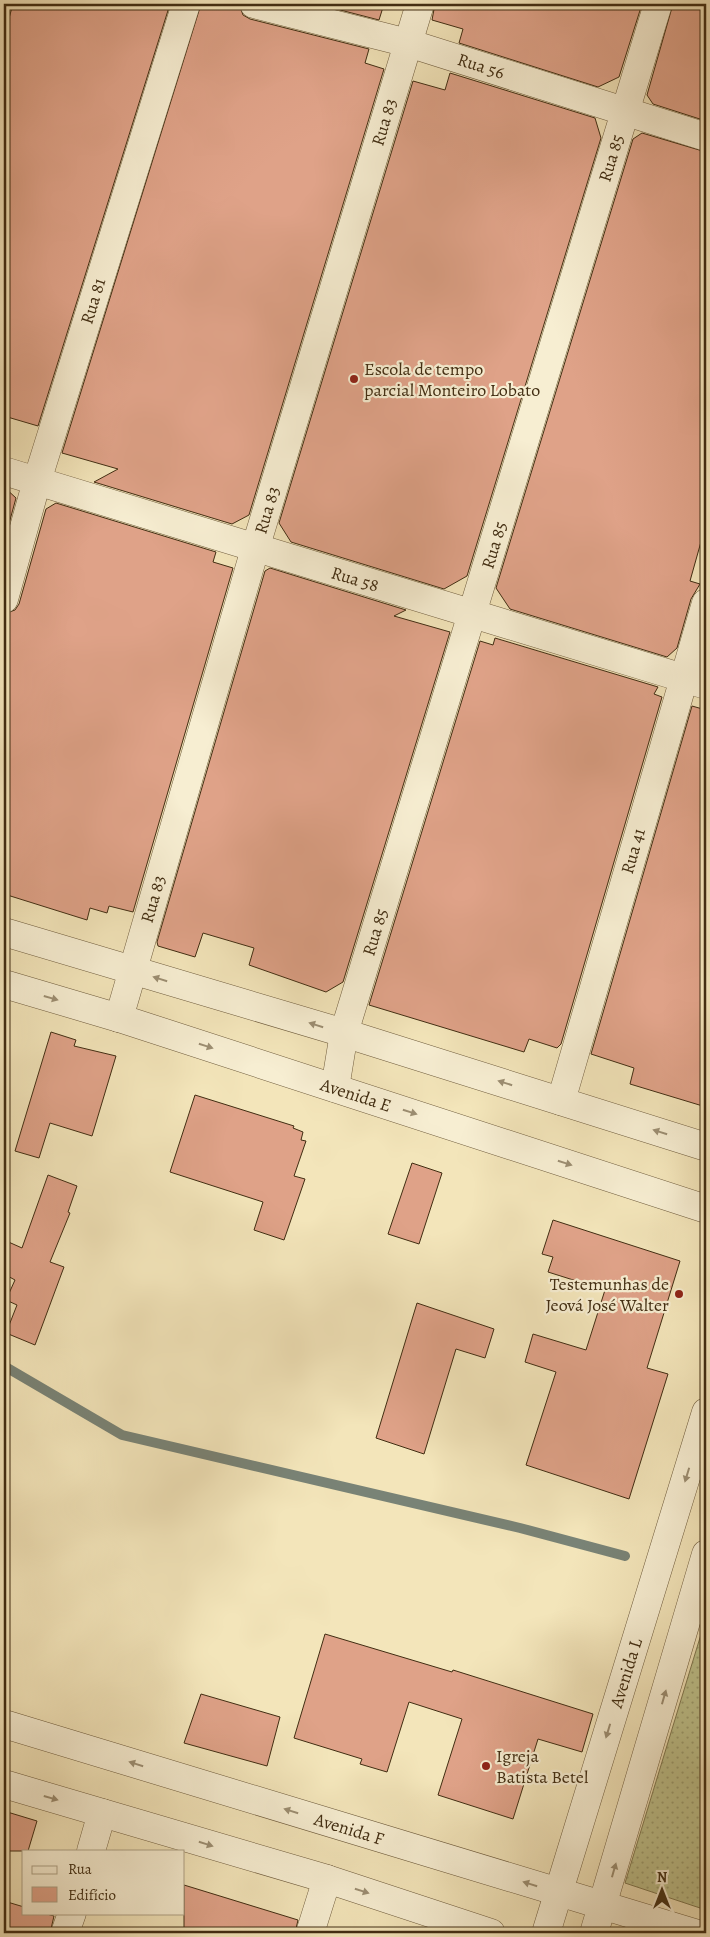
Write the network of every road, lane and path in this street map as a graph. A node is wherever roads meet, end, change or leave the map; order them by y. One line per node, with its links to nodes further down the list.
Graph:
1 (186, 4): 9 (street, Rua 81)
2 (254, 4): 5 (street, Rua 56)
3 (420, 4): 5 (street, Rua 83)
4 (658, 4): 6 (street, Rua 85)
5 (408, 43): 6 (street, Rua 56); 10 (street, Rua 83)
6 (625, 112): 7 (street, Rua 56); 13 (street, Rua 85)
7 (706, 137)
8 (4, 470): 9 (street, Rua 58)
9 (38, 481): 10 (street, Rua 58); 11 (street, Rua 81)
10 (255, 549): 13 (street, Rua 58); 16 (street, Rua 83)
11 (4, 599)
12 (706, 603): 14 (street, Rua 41)
13 (473, 615): 14 (street, Rua 58); 19 (street, Rua 85)
14 (695, 681): 21 (street, Rua 41)
15 (4, 932): 16 (street)
16 (132, 970): 18 (street, Rua 83); 19 (street, one-way to 16)
17 (4, 984): 18 (street, Avenida E, one-way to 18)
18 (119, 1018): 20 (street, Avenida E, one-way to 20)
19 (344, 1033): 20 (street, Rua 85); 21 (street, one-way to 19)
20 (335, 1088): 23 (street, Avenida E, one-way to 23)
21 (561, 1101): 22 (street, one-way to 21)
22 (706, 1147)
23 (706, 1209)
24 (706, 1412): 31 (street, Avenida L, one-way to 31)
25 (706, 1554): 32 (street, one-way to 25)
26 (4, 1724): 31 (street, Avenida F, one-way to 26)
27 (4, 1784): 28 (street, one-way to 28)
28 (102, 1813): 29 (street); 30 (street, one-way to 30)
29 (91, 1850)
30 (327, 1880): 35 (street); 36 (street, one-way to 36)
31 (558, 1892): 32 (street, Avenida F); 37 (street, Avenida L)
32 (603, 1905): 38 (street); 39 (street, Avenida F)
33 (72, 1914): 34 (street)
34 (65, 1933)
35 (310, 1933)
36 (491, 1933)
37 (546, 1933)
38 (594, 1933)
39 (694, 1933)

